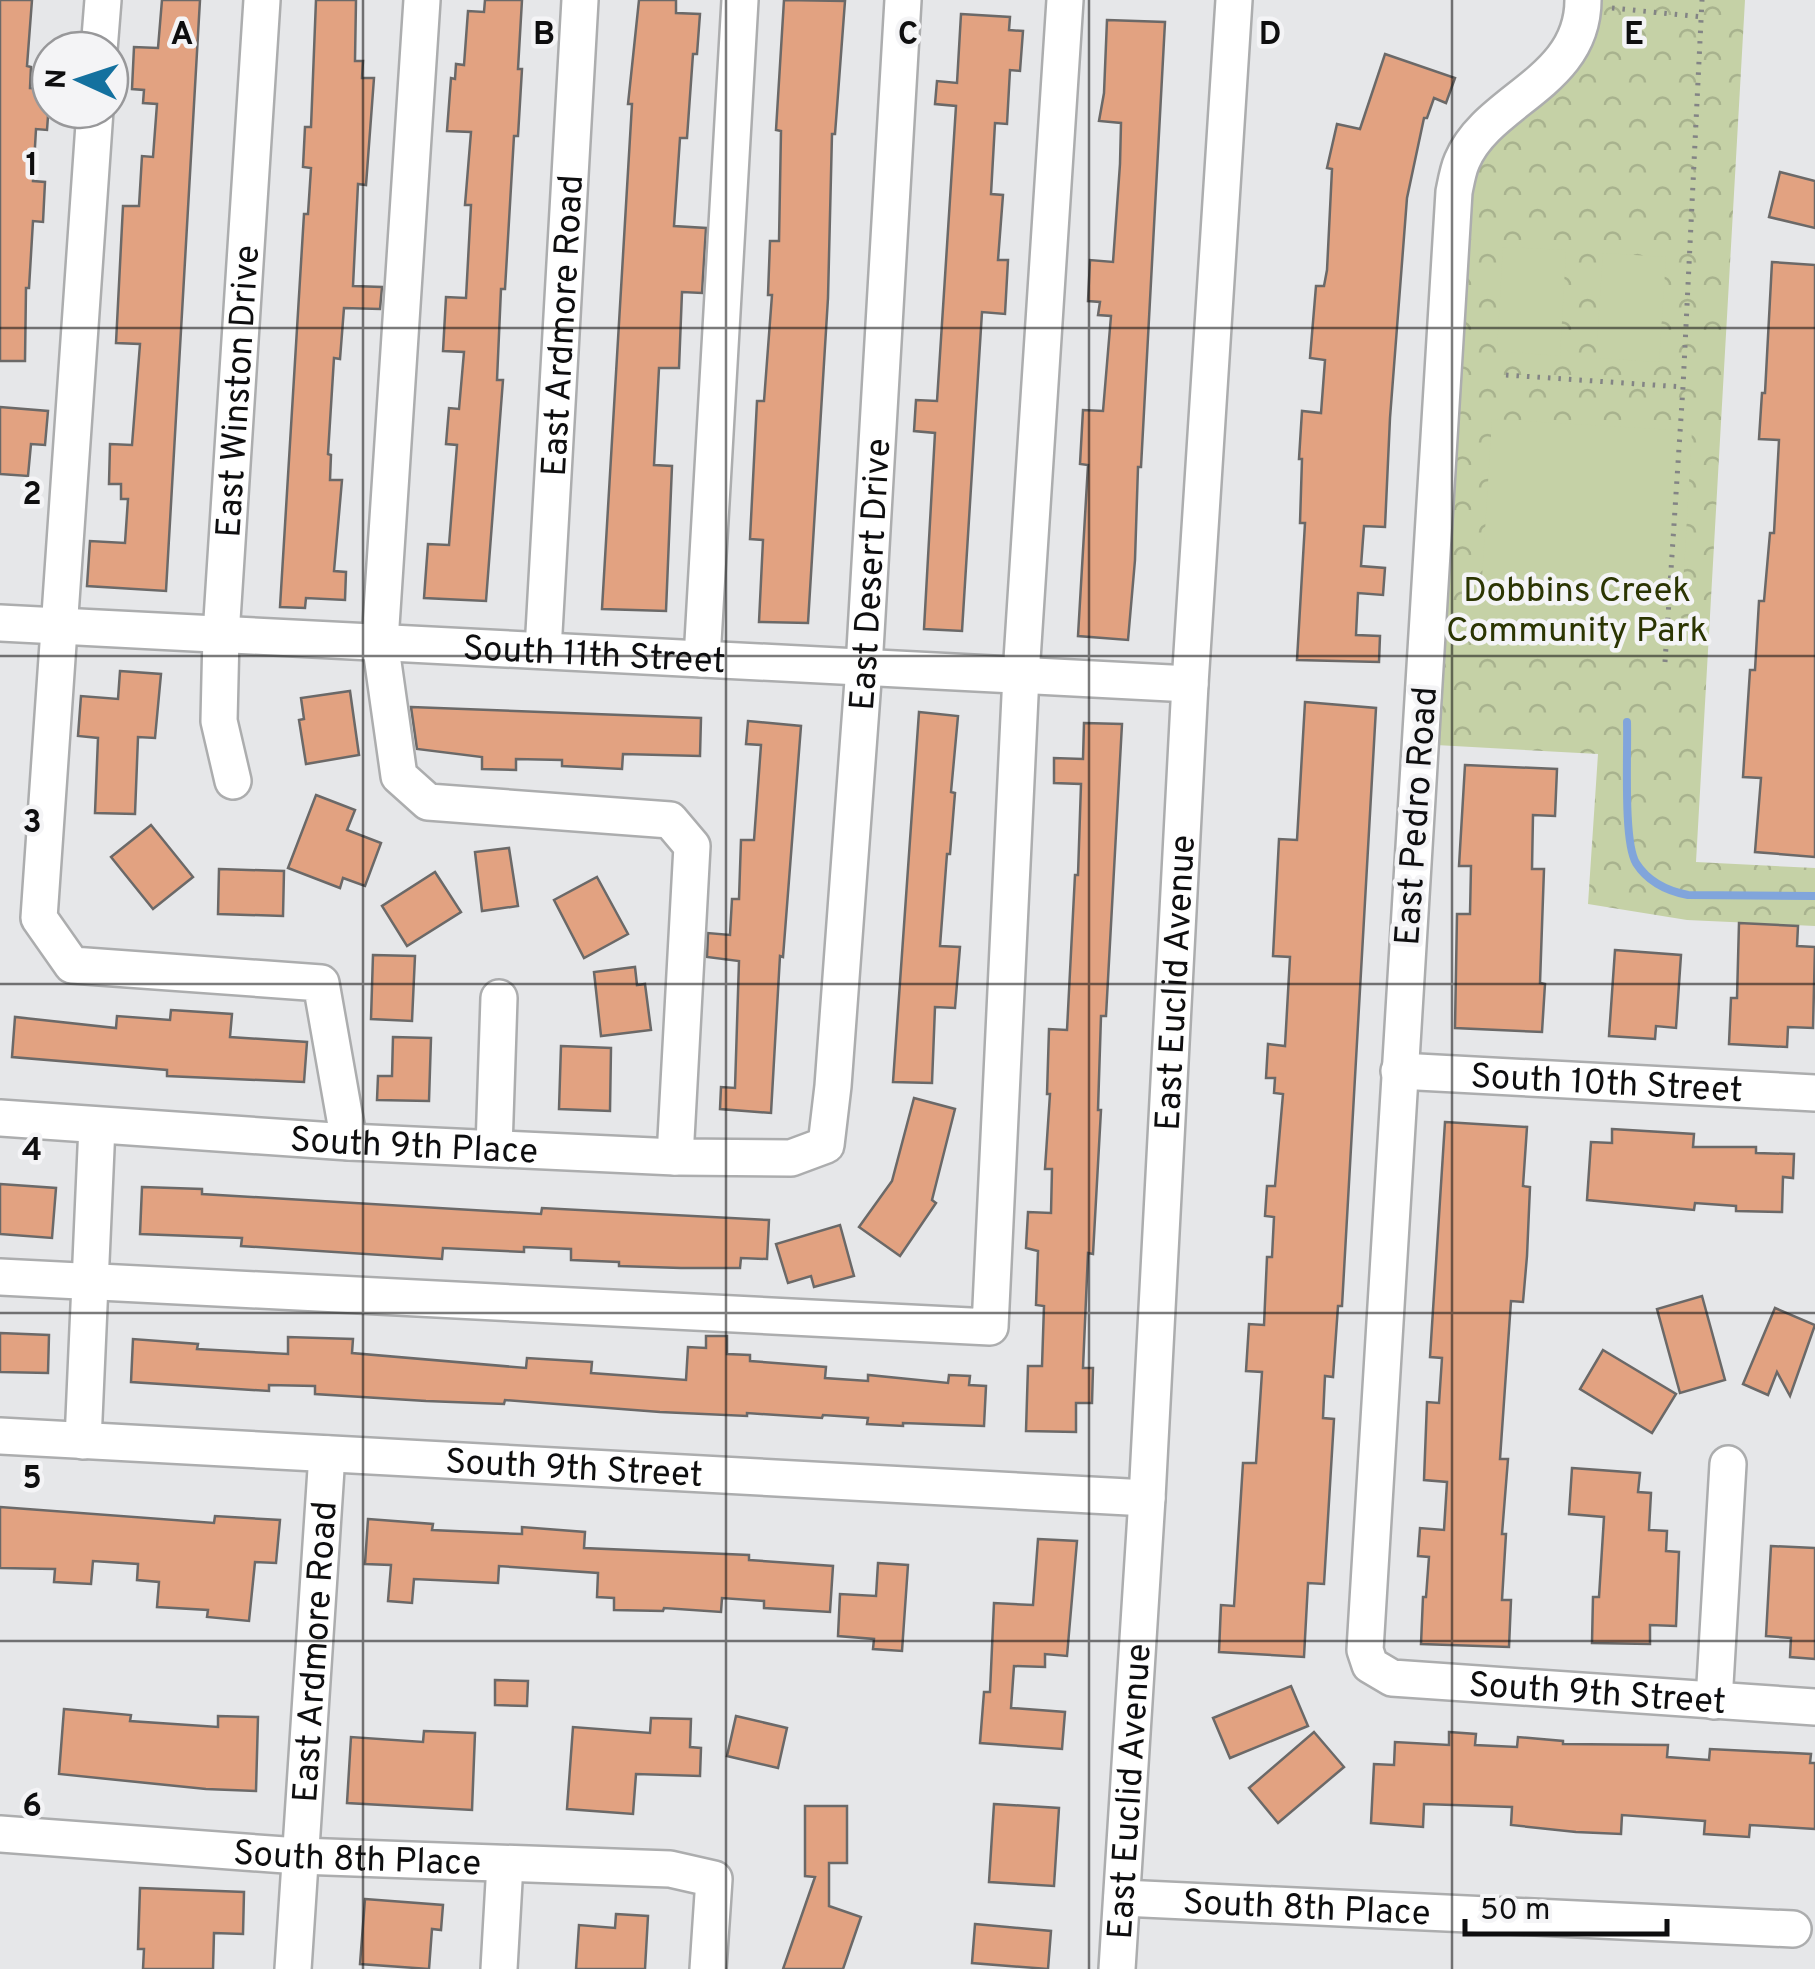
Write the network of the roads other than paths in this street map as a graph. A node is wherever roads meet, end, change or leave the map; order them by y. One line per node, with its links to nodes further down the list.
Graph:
1 (103, 0): 10 (street)
2 (262, 0): 14 (street, East Winston Drive)
3 (422, 0): 15 (street)
4 (580, 0): 16 (street, East Ardmore Road)
5 (740, 0): 17 (street)
6 (903, 0): 18 (street, East Desert Drive)
7 (1065, 0): 19 (street)
8 (1234, 0): 20 (street, East Euclid Avenue)
9 (1584, 3): 23 (street, East Pedro Road)
10 (101, 30)
11 (95, 130): 13 (street)
12 (0, 623): 13 (street, South 11th Street)
13 (61, 626): 14 (street, South 11th Street); 27 (street)
14 (221, 635): 15 (street, South 11th Street); 21 (street, East Winston Drive)
15 (380, 642): 16 (street, South 11th Street); 30 (street)
16 (543, 650): 17 (street, South 11th Street)
17 (702, 659): 18 (street, South 11th Street)
18 (864, 667): 19 (street, South 11th Street); 28 (street, East Desert Drive)
19 (1022, 675): 20 (street, South 11th Street); 32 (street)
20 (1190, 684): 37 (street, East Euclid Avenue)
21 (234, 781)
22 (500, 998): 29 (street)
23 (1399, 1071): 24 (street, South 10th Street); 38 (street, East Pedro Road)
24 (1815, 1093)
25 (0, 1118): 26 (street, South 9th Place)
26 (97, 1126): 27 (street, South 9th Place); 32 (street)
27 (349, 1142): 29 (street, South 9th Place)
28 (826, 1145): 30 (street, South 9th Place)
29 (494, 1148): 30 (street, South 9th Place)
30 (675, 1157)
31 (0, 1277): 32 (street)
32 (90, 1282): 34 (street)
33 (0, 1436): 34 (street, South 9th Street)
34 (84, 1440): 35 (street, South 9th Street)
35 (327, 1454): 37 (street, South 9th Street); 42 (street, East Ardmore Road)
36 (1728, 1464): 39 (street)
37 (1147, 1498): 44 (street, East Euclid Avenue)
38 (1380, 1674): 39 (street, South 9th Street)
39 (1714, 1701): 40 (street, South 9th Street)
40 (1815, 1707)
41 (0, 1834): 42 (street, South 8th Place)
42 (299, 1856): 43 (street, South 8th Place); 46 (street, East Ardmore Road)
43 (505, 1864): 47 (street); 48 (street, South 8th Place)
44 (1122, 1898): 45 (street, South 8th Place); 49 (street, East Euclid Avenue)
45 (1793, 1929)
46 (293, 1969)
47 (500, 1969)
48 (708, 1969)
49 (1118, 1969)

